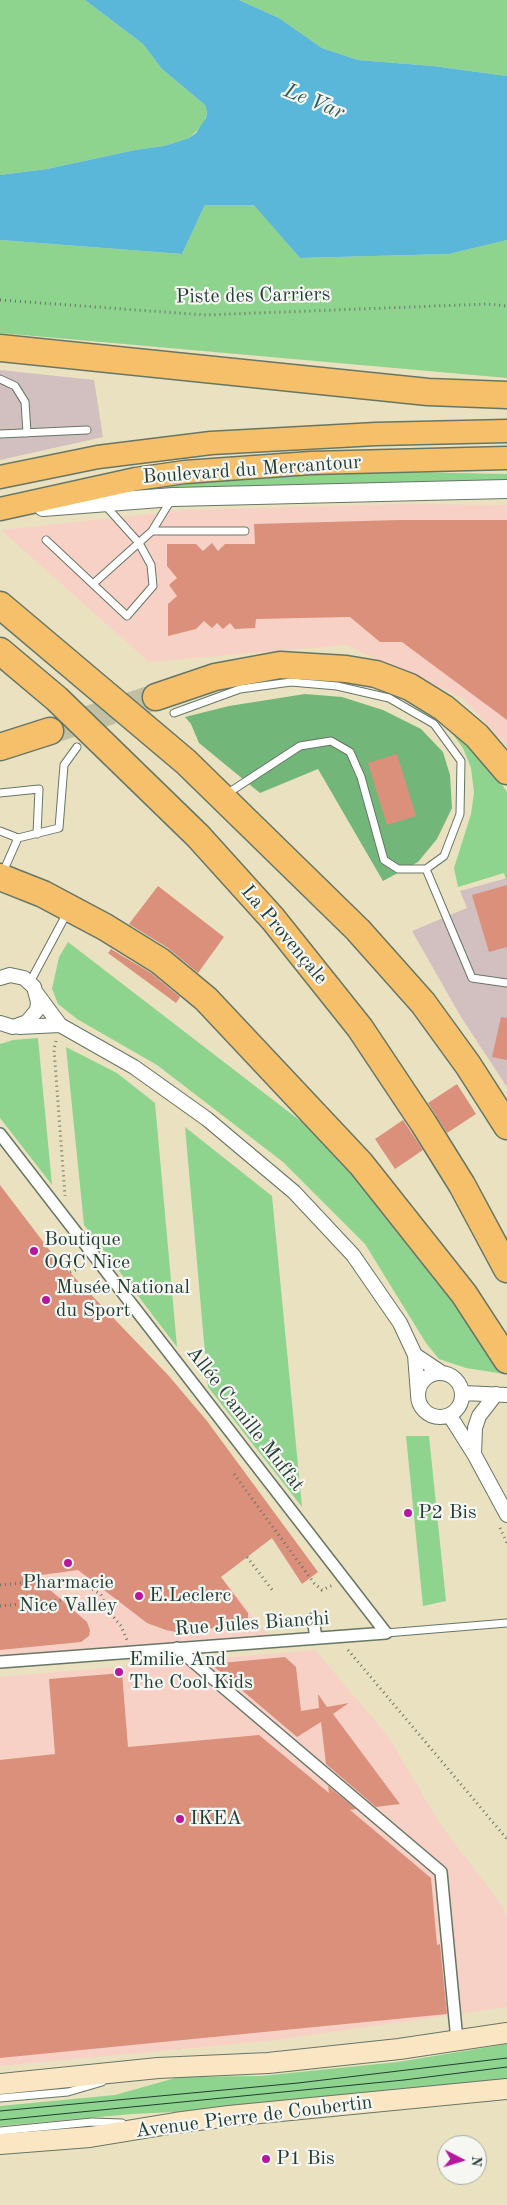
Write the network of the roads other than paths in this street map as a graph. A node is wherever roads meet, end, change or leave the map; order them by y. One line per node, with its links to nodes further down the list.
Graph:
1 (0, 348): 3 (highway)
2 (0, 379): 6 (lane)
3 (507, 395)
4 (87, 430): 6 (lane)
5 (507, 431): 9 (main road, Boulevard du Mercantour)
6 (27, 433): 7 (lane)
7 (0, 434)
8 (507, 458): 13 (main road, Boulevard du Mercantour)
9 (0, 477)
10 (507, 489): 11 (street)
11 (173, 497): 12 (street); 14 (lane)
12 (102, 503): 13 (street); 17 (lane)
13 (0, 510)
14 (152, 531): 15 (lane); 17 (lane)
15 (245, 531)
16 (46, 540): 18 (lane)
17 (139, 542): 18 (lane); 18 (lane)
18 (93, 584)
19 (0, 605): 27 (highway)
20 (0, 651): 42 (highway, La Provençale)
21 (165, 705): 25 (highway); 31 (lane)
22 (50, 731): 23 (highway)
23 (0, 747)
24 (77, 747): 29 (lane)
25 (507, 771)
26 (0, 793): 29 (lane)
27 (223, 796): 31 (lane); 40 (highway)
28 (0, 831): 30 (lane)
29 (37, 834): 30 (lane)
30 (18, 838): 32 (lane)
31 (426, 869): 36 (lane)
32 (0, 877): 33 (highway)
33 (69, 908): 35 (lane); 44 (highway)
34 (3, 975): 35 (street)
35 (30, 982): 37 (street)
36 (507, 983)
37 (37, 994): 38 (street); 39 (street)
38 (6, 1025): 39 (street)
39 (60, 1026): 43 (street)
40 (507, 1126)
41 (0, 1134): 54 (street, Allée Camille Muffat)
42 (507, 1269)
43 (416, 1355): 45 (street); 47 (street)
44 (507, 1360)
45 (442, 1373): 46 (street); 47 (street)
46 (463, 1393): 48 (street); 49 (street)
47 (418, 1394): 49 (street)
48 (502, 1394): 50 (street)
49 (450, 1416): 50 (street)
50 (474, 1454): 51 (street)
51 (507, 1515)
52 (313, 1619): 55 (street)
53 (507, 1623): 54 (lane, Rue Jules Bianchi)
54 (386, 1632): 55 (street, Rue Jules Bianchi)
55 (316, 1638): 56 (street, Rue Jules Bianchi)
56 (177, 1648): 57 (street, Rue Jules Bianchi); 58 (street)
57 (0, 1662)
58 (456, 2030)
59 (507, 2033): 60 (main road)
60 (143, 2069): 61 (main road); 63 (lane)
61 (0, 2084)
62 (507, 2089): 64 (main road, Avenue Pierre de Coubertin)
63 (0, 2098)
64 (161, 2125): 65 (lane); 66 (main road, Avenue Pierre de Coubertin)
65 (0, 2131)
66 (0, 2144)

